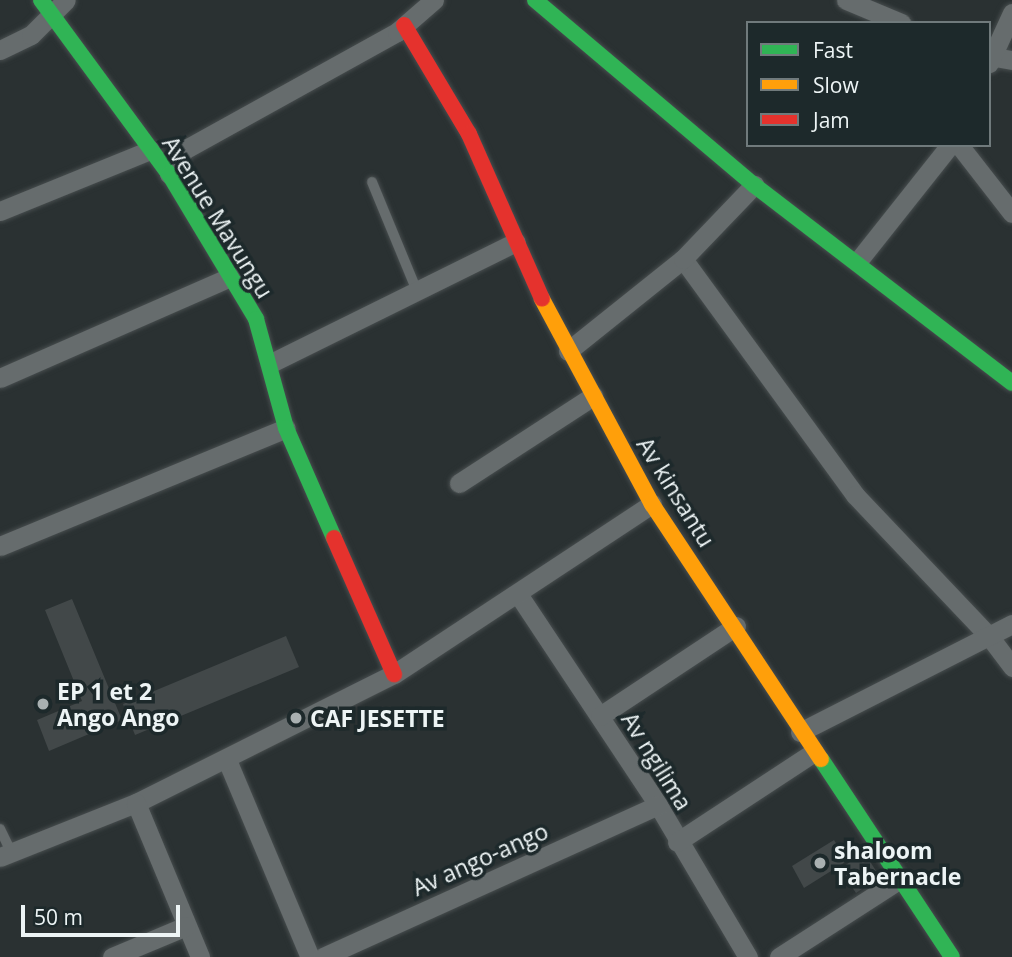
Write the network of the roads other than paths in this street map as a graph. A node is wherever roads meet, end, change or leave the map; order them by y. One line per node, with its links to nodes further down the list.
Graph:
1 (66, 0): 6 (street)
2 (434, 0): 9 (street)
3 (535, 0): 19 (street)
4 (846, 0): 5 (street)
5 (871, 5): 8 (street)
6 (45, 6): 10 (street); 16 (street, Avenue Mavungu)
7 (1012, 13): 11 (street)
8 (898, 21)
9 (404, 25): 17 (street); 22 (street, Av kinsantu)
10 (0, 50)
11 (991, 57)
12 (991, 59): 13 (street)
13 (1012, 60)
14 (948, 147): 24 (street)
15 (961, 147): 21 (street)
16 (150, 150): 17 (street, Avenue Mavungu); 20 (street)
17 (170, 174): 25 (street, Avenue Mavungu)
18 (372, 183): 26 (lane)
19 (754, 185): 23 (street); 24 (street)
20 (0, 211)
21 (1012, 213)
22 (516, 242): 26 (street); 27 (street, Av kinsantu)
23 (682, 260): 27 (street); 39 (street)
24 (858, 261): 30 (street)
25 (232, 275): 28 (street, Avenue Mavungu); 29 (street)
26 (417, 291): 28 (street)
27 (568, 351): 31 (street, Av kinsantu)
28 (271, 363): 32 (street, Avenue Mavungu)
29 (0, 379)
30 (1012, 383)
31 (593, 396): 33 (street); 34 (street, Av kinsantu)
32 (286, 428): 35 (street); 41 (street, Avenue Mavungu)
33 (459, 483)
34 (652, 504): 36 (street); 38 (street, Av kinsantu)
35 (0, 546)
36 (519, 594): 41 (street); 42 (street, Av ngilima)
37 (1012, 624): 39 (street)
38 (736, 626): 42 (street); 43 (street, Av kinsantu)
39 (989, 636): 40 (street); 43 (street)
40 (1012, 667)
41 (394, 674): 45 (street)
42 (600, 716): 47 (street, Av ngilima)
43 (800, 732): 44 (street, Av kinsantu)
44 (814, 752): 49 (street); 51 (street, Av kinsantu)
45 (227, 760): 46 (street); 55 (street)
46 (136, 803): 50 (street); 52 (street)
47 (658, 805): 49 (street, Av ngilima); 56 (street, Av ango-ango)
48 (0, 829): 50 (lane)
49 (677, 842): 57 (street, Av ngilima)
50 (5, 854)
51 (900, 878): 58 (street); 59 (street, Av kinsantu)
52 (186, 926): 53 (street); 54 (street)
53 (112, 957)
54 (200, 957)
55 (310, 957)
56 (323, 957)
57 (748, 957)
58 (779, 957)
59 (953, 957)

